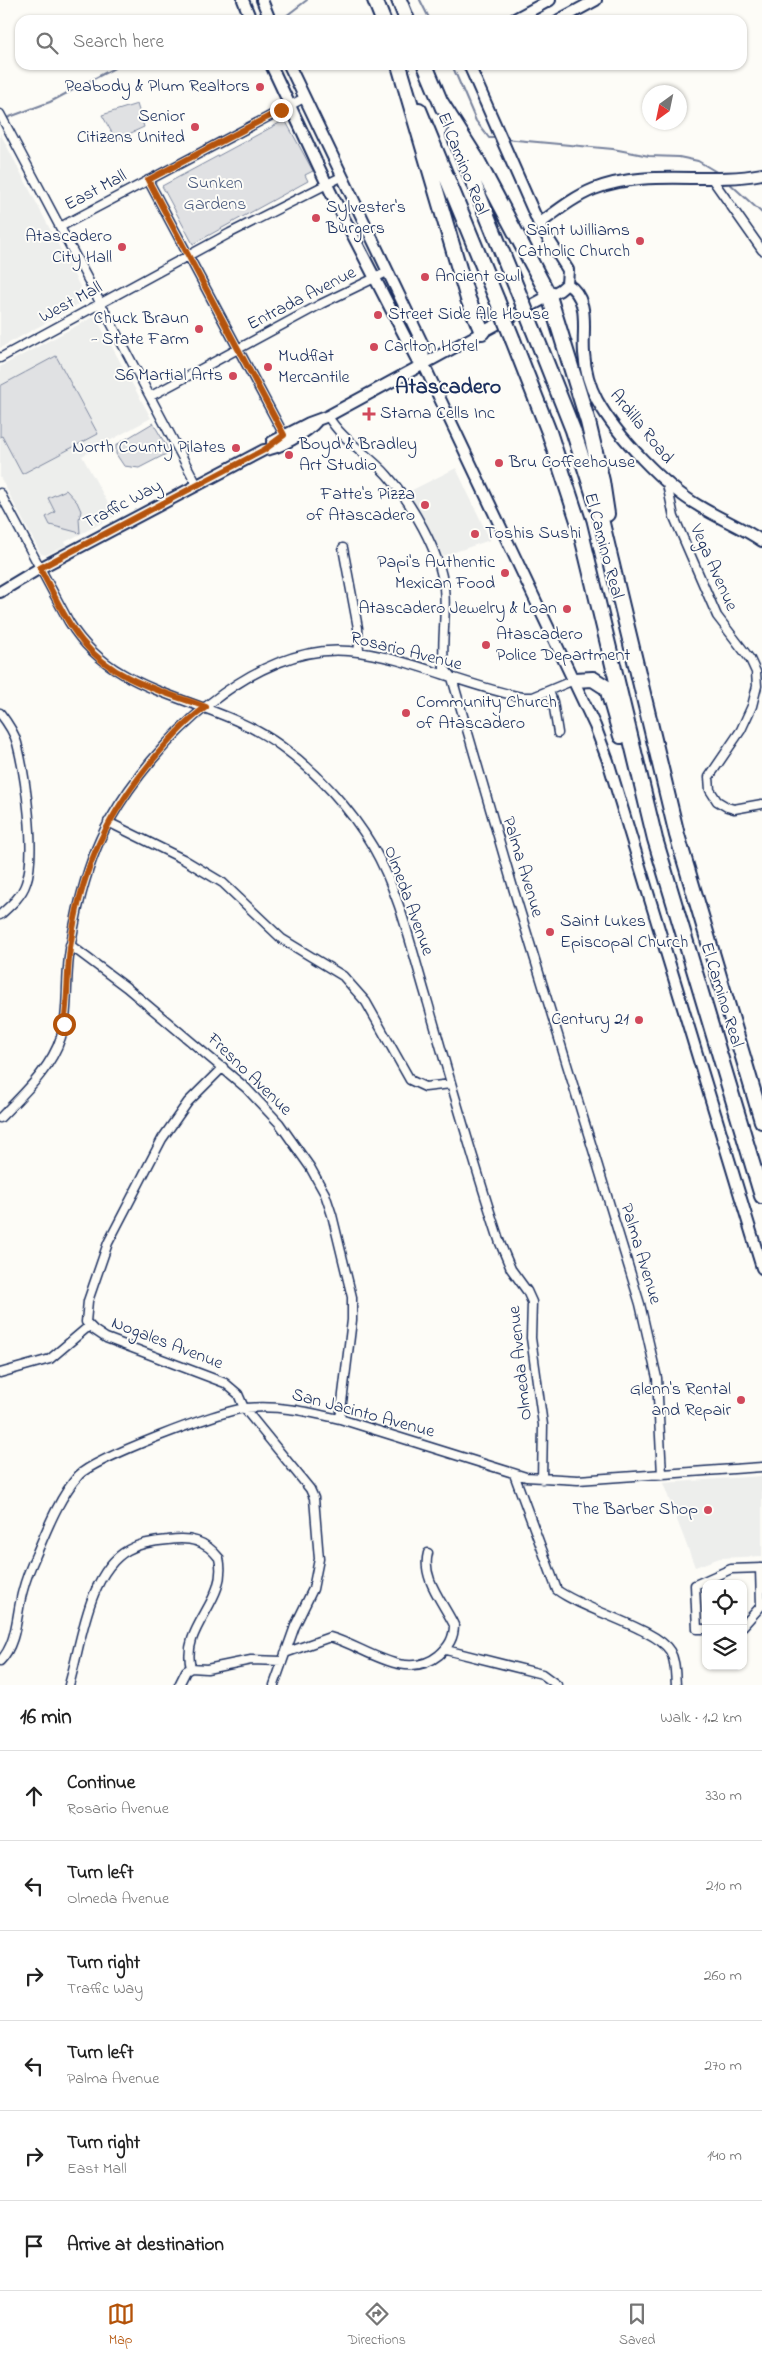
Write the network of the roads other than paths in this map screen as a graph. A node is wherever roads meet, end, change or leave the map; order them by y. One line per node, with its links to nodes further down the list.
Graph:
1 (242, 0): 6 (main road)
2 (375, 0): 7 (highway)
3 (399, 0): 8 (highway)
4 (550, 0): 9 (main road)
5 (596, 0): 10 (main road)
6 (249, 15)
7 (381, 15)
8 (405, 15)
9 (522, 15)
10 (568, 15)
11 (273, 70): 19 (main road)
12 (291, 70): 17 (main road)
13 (401, 70): 35 (highway)
14 (402, 70): 59 (highway, El Camino Real, bridge)
15 (427, 70): 18 (highway, El Camino Real)
16 (474, 70): 26 (main road, Ardilla Road)
17 (304, 98): 19 (street, East Mall); 22 (main road)
18 (440, 101): 33 (highway); 49 (highway, El Camino Real, bridge)
19 (290, 105): 24 (street, East Mall); 25 (main road)
20 (0, 114): 27 (street)
21 (762, 174): 23 (main road)
22 (342, 177): 25 (street, West Mall); 30 (main road)
23 (712, 179): 26 (main road); 28 (street)
24 (148, 180): 27 (street, East Mall); 29 (street)
25 (326, 184): 29 (street, West Mall); 31 (main road)
26 (539, 224): 32 (main road, Ardilla Road)
27 (60, 227): 34 (street)
28 (762, 250)
29 (188, 256): 34 (street, West Mall); 36 (street)
30 (387, 272): 31 (street, Entrada Avenue); 38 (main road)
31 (376, 278): 36 (street, Entrada Avenue); 38 (main road)
32 (567, 284): 33 (main road, Traffic Way); 44 (main road, Ardilla Road)
33 (549, 296): 35 (main road, Traffic Way); 49 (highway)
34 (101, 304): 37 (street, West Mall); 39 (street)
35 (482, 332): 38 (main road, Traffic Way)
36 (239, 348): 39 (street, Entrada Avenue); 42 (street)
37 (0, 358)
38 (423, 363): 40 (main road, Traffic Way); 54 (main road)
39 (151, 396): 45 (street)
40 (328, 416): 41 (main road, Traffic Way); 53 (street, Palma Avenue)
41 (316, 422): 42 (main road, Traffic Way); 43 (main road, Traffic Way)
42 (284, 435): 43 (main road, Traffic Way)
43 (264, 450): 45 (main road, Traffic Way)
44 (667, 484): 47 (main road, Ardilla Road); 60 (street, Vega Avenue)
45 (197, 485): 50 (main road, Traffic Way)
46 (0, 493): 50 (street, Olmeda Avenue)
47 (762, 541)
48 (343, 548): 52 (street)
49 (614, 564): 67 (highway, El Camino Real)
50 (40, 568): 51 (main road, Traffic Way); 56 (street, Olmeda Avenue)
51 (0, 592)
52 (359, 652): 53 (street, Rosario Avenue); 56 (street, Rosario Avenue)
53 (452, 678): 55 (street, Rosario Avenue); 76 (street, Palma Avenue)
54 (574, 680): 55 (street, Rosario Avenue); 59 (highway); 69 (main road)
55 (549, 691): 58 (street)
56 (206, 707): 61 (street, Rosario Avenue); 65 (street, Olmeda Avenue)
57 (0, 713): 62 (street)
58 (558, 733)
59 (635, 758): 68 (highway, El Camino Real)
60 (762, 804)
61 (108, 822): 63 (street, Rosario Avenue); 65 (street)
62 (0, 915)
63 (70, 946): 64 (street, Fresno Avenue); 66 (street, Rosario Avenue)
64 (223, 1067): 70 (street, Nogales Avenue); 73 (street, Fresno Avenue)
65 (451, 1084): 77 (street, Olmeda Avenue)
66 (0, 1118)
67 (762, 1121)
68 (762, 1196)
69 (762, 1268)
70 (88, 1326): 71 (street); 72 (street, Nogales Avenue)
71 (0, 1373)
72 (244, 1408): 73 (street, San Jacinto Avenue); 83 (street, Nogales Avenue); 84 (street, San Jacinto Avenue)
73 (340, 1419): 75 (street, San Jacinto Avenue)
74 (762, 1467): 76 (street, San Jacinto Avenue)
75 (514, 1474): 77 (street, San Jacinto Avenue); 90 (street)
76 (662, 1475): 77 (street, San Jacinto Avenue)
77 (542, 1479)
78 (428, 1553): 82 (street)
79 (761, 1568): 80 (street); 81 (street)
80 (744, 1625)
81 (702, 1629)
82 (446, 1650): 83 (street); 89 (street)
83 (284, 1657): 85 (street); 86 (street, Nogales Avenue)
84 (0, 1661)
85 (191, 1668): 87 (street); 88 (street)
86 (274, 1684)
87 (69, 1685)
88 (179, 1685)
89 (557, 1685)
90 (676, 1685)

